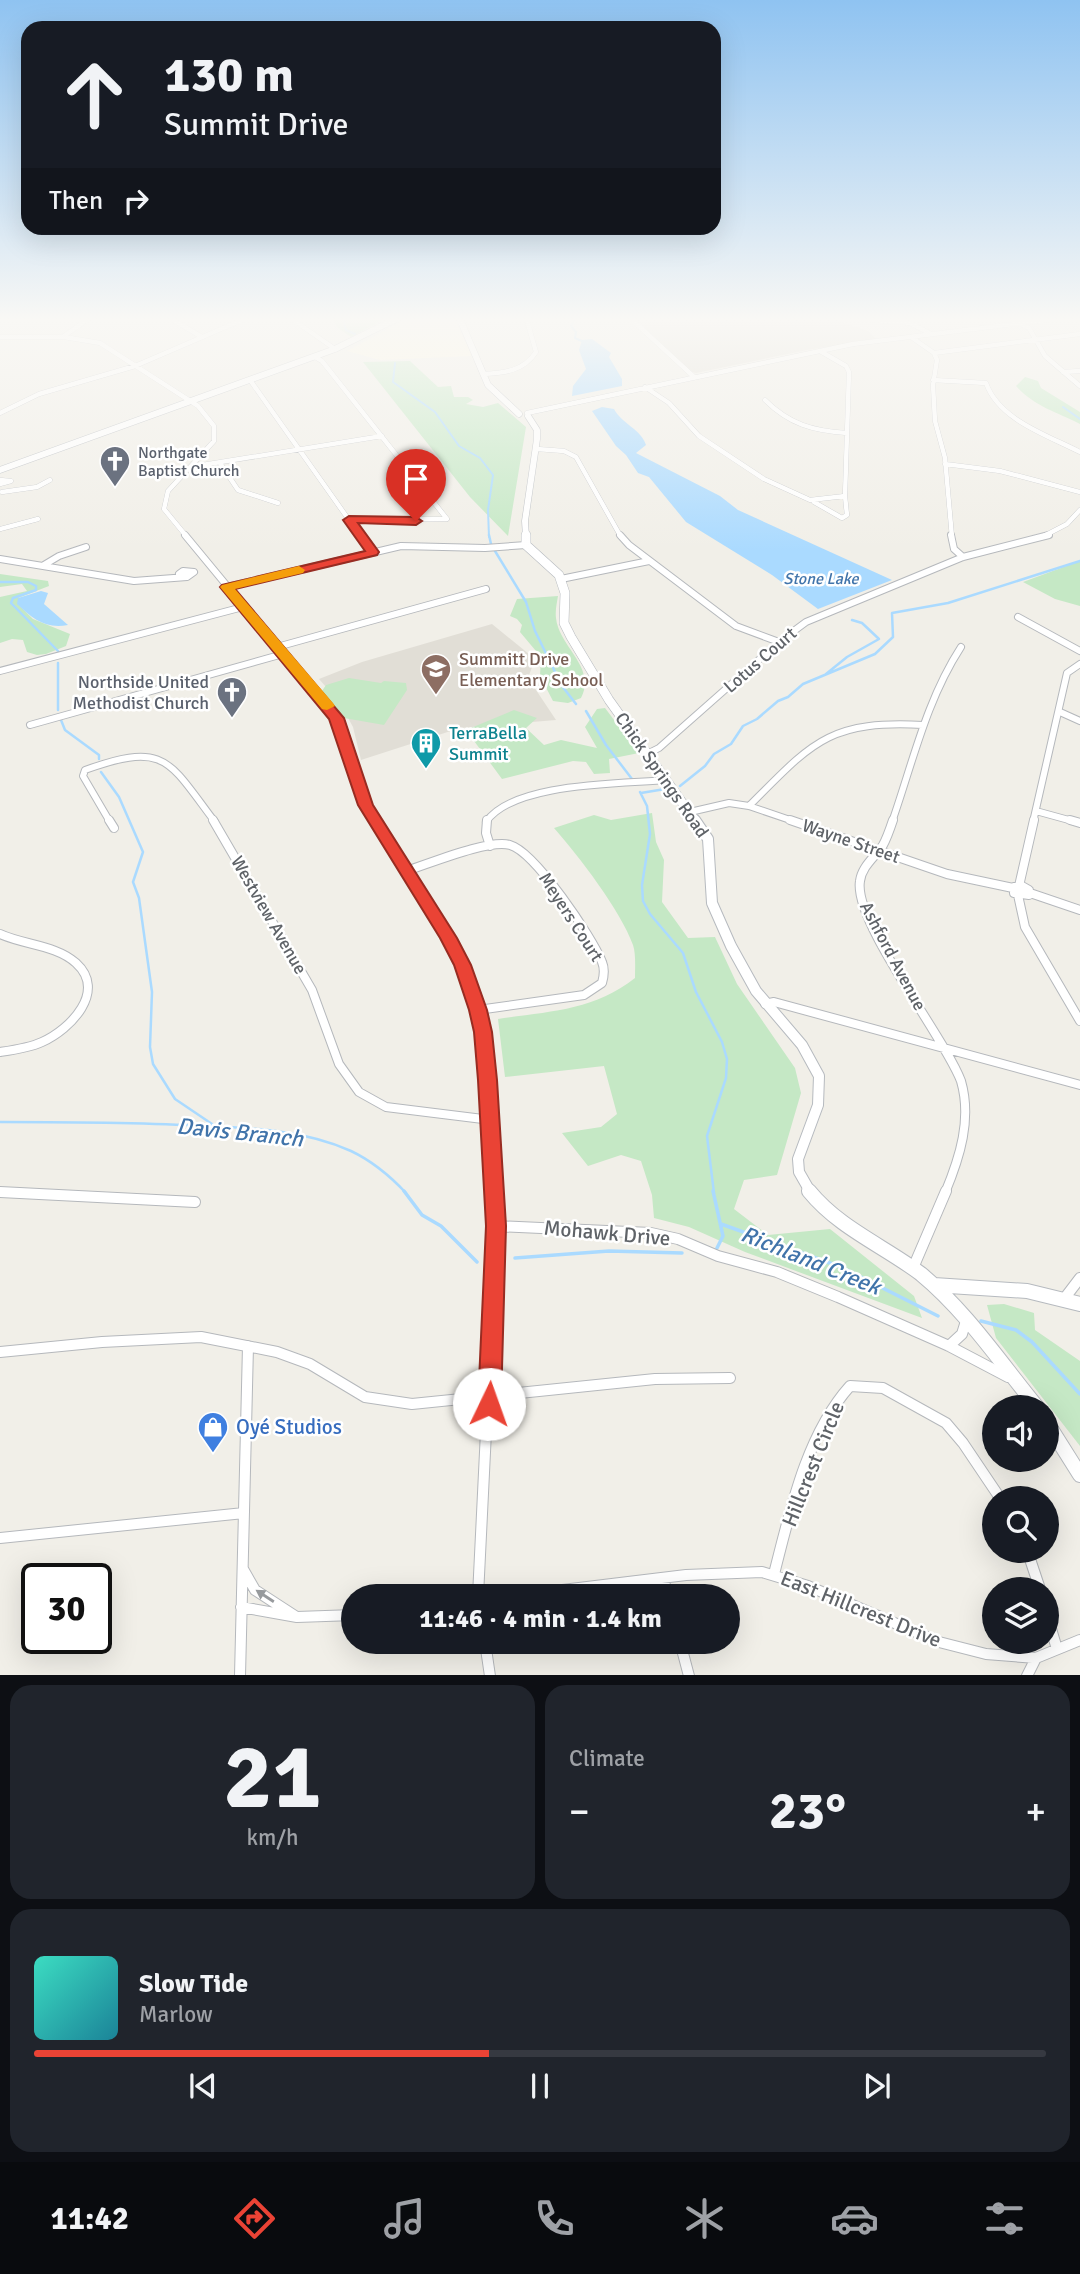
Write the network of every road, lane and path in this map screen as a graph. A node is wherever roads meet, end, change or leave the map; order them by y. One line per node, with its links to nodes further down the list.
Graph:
1 (37, 395): 14 (street)
2 (183, 395): 13 (street)
3 (208, 395): 13 (street)
4 (261, 395): 19 (street)
5 (350, 395): 17 (street)
6 (499, 395): 15 (street)
7 (610, 395): 15 (street)
8 (657, 395): 30 (street)
9 (848, 395): 16 (street)
10 (934, 395): 22 (street)
11 (990, 395): 20 (street)
12 (765, 400): 16 (street)
13 (192, 401): 23 (street); 24 (street)
14 (0, 413)
15 (526, 416): 18 (street)
16 (847, 433): 29 (street)
17 (382, 436): 19 (street); 34 (street)
18 (537, 449): 36 (street); 41 (street)
19 (300, 450): 21 (street); 34 (street)
20 (1080, 452)
21 (220, 463): 23 (street); 31 (street)
22 (945, 464): 27 (street); 39 (street)
23 (190, 467): 43 (street)
24 (0, 470)
25 (50, 480): 28 (street)
26 (1, 481): 28 (street); 28 (street)
27 (1080, 492)
28 (1, 494)
29 (845, 496): 30 (street); 30 (street)
30 (810, 500)
31 (278, 503)
32 (1080, 510): 39 (street, Lotus Court)
33 (37, 519): 35 (street)
34 (349, 520): 38 (street)
35 (0, 529)
36 (526, 545): 38 (street); 44 (street)
37 (86, 547): 42 (street)
38 (372, 552): 45 (street)
39 (963, 557): 49 (street, Lotus Court)
40 (0, 559): 42 (street)
41 (649, 561): 44 (street); 49 (street)
42 (44, 565): 43 (street)
43 (210, 568): 45 (street)
44 (561, 579): 60 (street, Chick Springs Road)
45 (227, 587): 47 (street)
46 (486, 589): 50 (street)
47 (243, 607): 50 (street); 55 (street)
48 (1018, 617): 52 (street)
49 (779, 642): 60 (street, Lotus Court)
50 (277, 647): 53 (street)
51 (961, 647): 58 (street, Ashford Avenue)
52 (1080, 651)
53 (283, 654): 59 (street); 69 (street)
54 (1080, 664): 56 (street)
55 (0, 671)
56 (1060, 712): 57 (street); 63 (street)
57 (1080, 721)
58 (923, 724): 62 (street); 68 (street, Ashford Avenue)
59 (30, 725)
60 (649, 753): 61 (street, Chick Springs Road)
61 (667, 780): 64 (street, Chick Springs Road); 67 (street)
62 (749, 806): 64 (street, Wayne Street); 68 (street, Wayne Street)
63 (1036, 811): 65 (street); 70 (street)
64 (690, 812): 73 (street, Chick Springs Road)
65 (1080, 823)
66 (114, 828): 79 (street, Westview Avenue)
67 (489, 846): 69 (street, Meyers Court); 74 (street, Meyers Court)
68 (880, 851): 70 (street, Wayne Street); 76 (street, Ashford Avenue)
69 (406, 871): 74 (street)
70 (1017, 890): 71 (street); 75 (street)
71 (1080, 910)
72 (1, 936): 77 (street)
73 (765, 1004): 76 (street); 83 (street, Chick Springs Road)
74 (478, 1010): 79 (street)
75 (1080, 1021)
76 (947, 1049): 78 (street); 83 (street, Ashford Avenue)
77 (0, 1052)
78 (1080, 1085)
79 (491, 1120): 82 (street)
80 (0, 1192): 81 (street)
81 (195, 1202)
82 (496, 1226): 90 (street, Mohawk Drive); 94 (street)
83 (913, 1269): 85 (street, Chick Springs Road)
84 (1080, 1278): 86 (street)
85 (934, 1285): 86 (street); 88 (street, Mohawk Drive)
86 (1064, 1299): 87 (street)
87 (1080, 1304)
88 (966, 1320): 90 (street); 93 (street, Mohawk Drive)
89 (248, 1346): 91 (street); 94 (street); 99 (street)
90 (949, 1346): 93 (street, Mohawk Drive)
91 (0, 1352)
92 (730, 1378): 94 (street)
93 (1015, 1381): 95 (street, Mohawk Drive)
94 (490, 1394): 104 (street)
95 (1027, 1395)
96 (1059, 1442): 97 (street)
97 (1080, 1475)
98 (992, 1486): 102 (street, Hillcrest Circle)
99 (244, 1513): 100 (street); 101 (street)
100 (0, 1538)
101 (243, 1569): 107 (street); 109 (street, one-way to 101)
102 (774, 1574): 103 (street, East Hillcrest Drive); 115 (street, East Hillcrest Drive)
103 (663, 1578): 105 (street, East Hillcrest Drive); 106 (street)
104 (479, 1584)
105 (613, 1584)
106 (665, 1584)
107 (241, 1607): 109 (street); 116 (street)
108 (341, 1615): 109 (street)
109 (295, 1617)
110 (1080, 1640): 111 (street, East Hillcrest Drive)
111 (1059, 1648)
112 (487, 1654): 117 (street)
113 (684, 1654): 118 (street)
114 (1045, 1654): 115 (street, East Hillcrest Drive)
115 (1036, 1658): 119 (street)
116 (240, 1675)
117 (491, 1675)
118 (690, 1675)
119 (1027, 1675)

